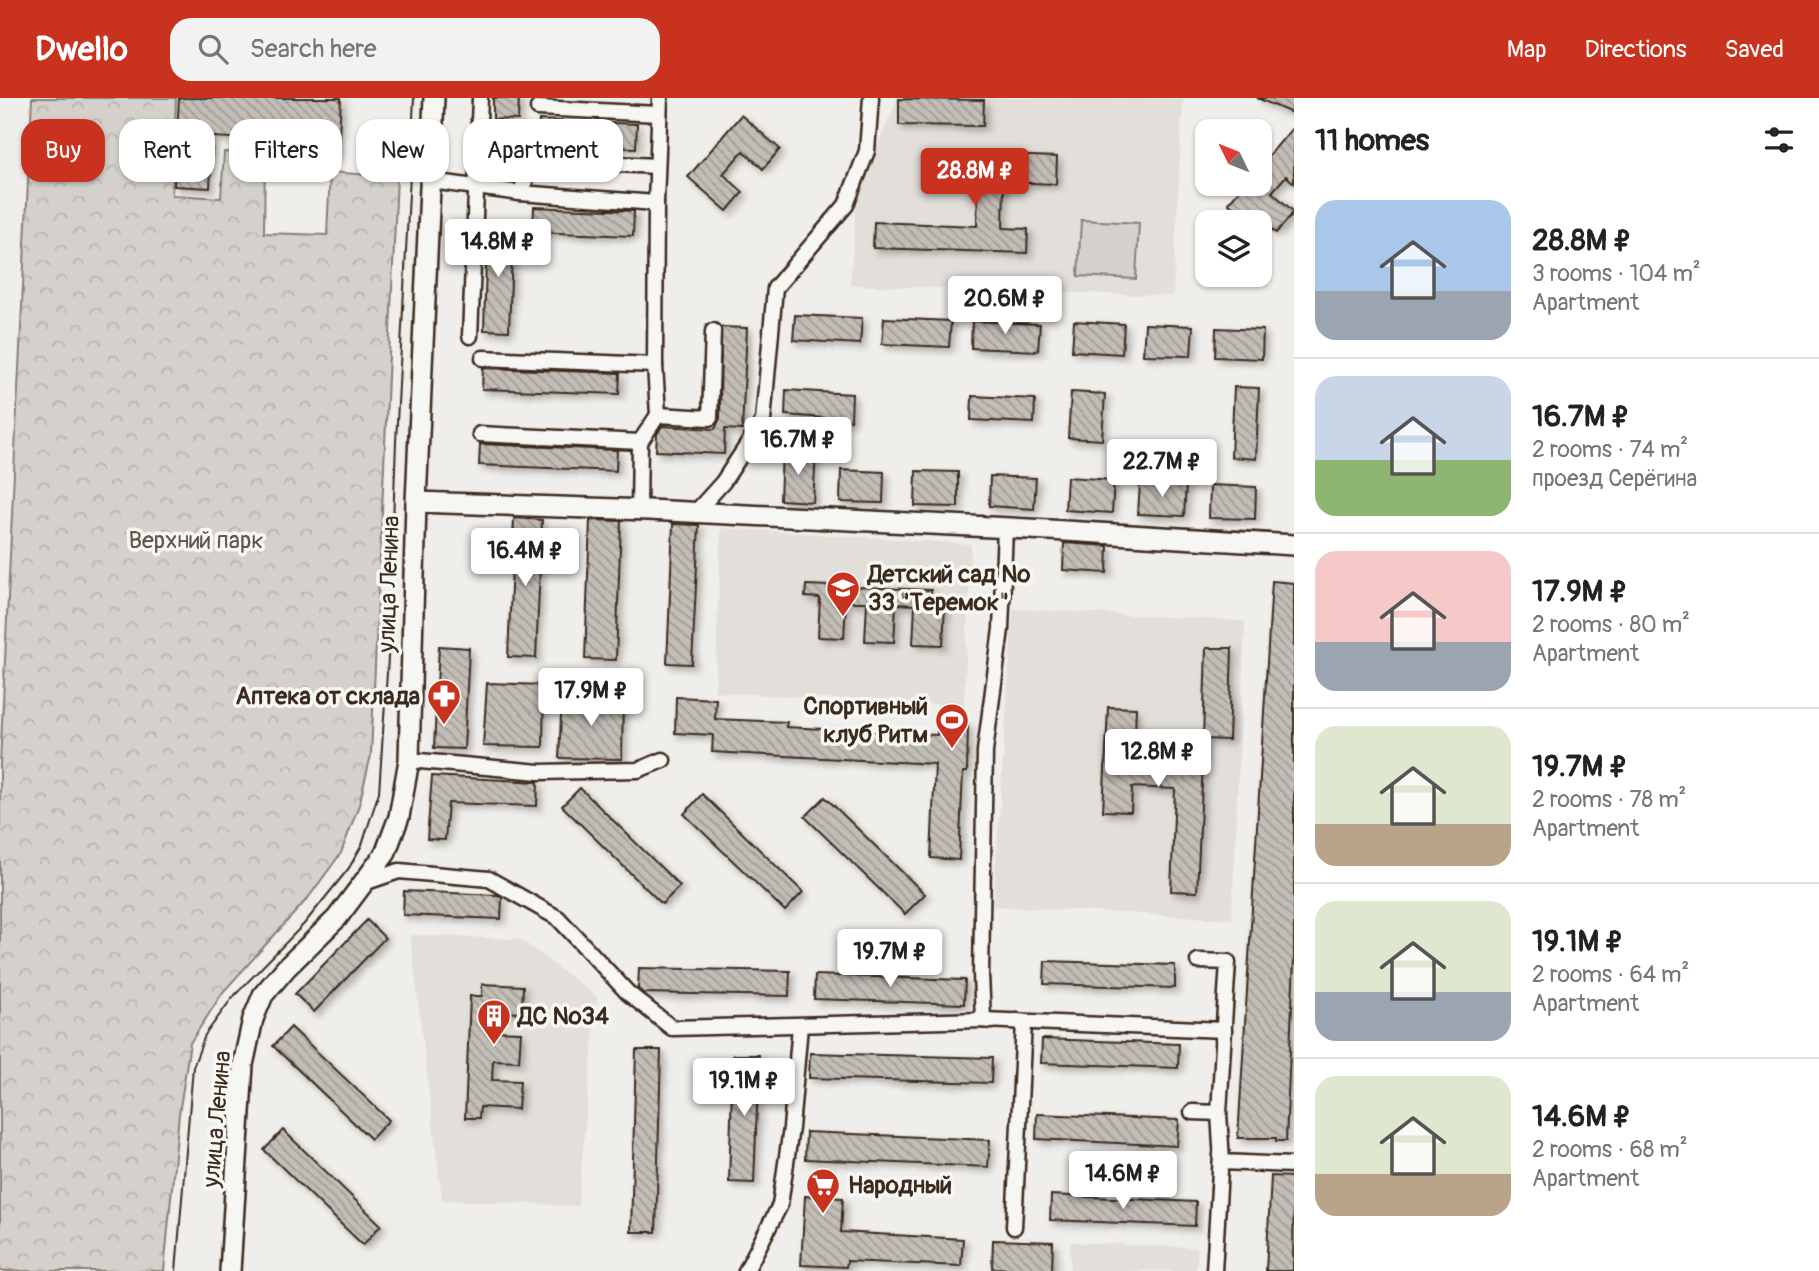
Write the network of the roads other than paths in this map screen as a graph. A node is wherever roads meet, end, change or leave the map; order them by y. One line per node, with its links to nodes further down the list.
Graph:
1 (433, 98): 7 (street, улица Ленина)
2 (480, 98): 11 (street)
3 (660, 98): 6 (street)
4 (871, 98): 23 (street)
5 (538, 108): 6 (street)
6 (659, 114): 8 (street)
7 (432, 119)
8 (657, 166): 12 (street); 13 (street)
9 (431, 182): 21 (street, улица Ленина)
10 (438, 182): 11 (street)
11 (475, 187): 12 (street); 15 (street)
12 (520, 193): 13 (street)
13 (656, 202): 17 (street)
14 (713, 331): 18 (street)
15 (470, 336)
16 (483, 358): 17 (street)
17 (655, 366): 18 (street)
18 (657, 415): 20 (street)
19 (480, 434): 20 (street)
20 (640, 442): 22 (street)
21 (416, 502): 22 (street); 26 (street, улица Ленина)
22 (644, 510): 23 (street)
23 (695, 513): 24 (street)
24 (1005, 528): 25 (street); 30 (street)
25 (1294, 545)
26 (409, 760): 27 (street); 28 (street, улица Ленина)
27 (663, 760)
28 (364, 883): 32 (street); 39 (street, улица Ленина)
29 (1198, 961): 33 (street)
30 (983, 1020): 31 (street); 32 (street)
31 (1024, 1022): 33 (street); 38 (street)
32 (800, 1026): 40 (street)
33 (1224, 1030): 35 (street)
34 (1192, 1112): 35 (street)
35 (1219, 1113): 36 (street)
36 (1222, 1162): 37 (street); 41 (street)
37 (1294, 1165)
38 (1014, 1227)
39 (230, 1271)
40 (746, 1271)
41 (1214, 1271)

